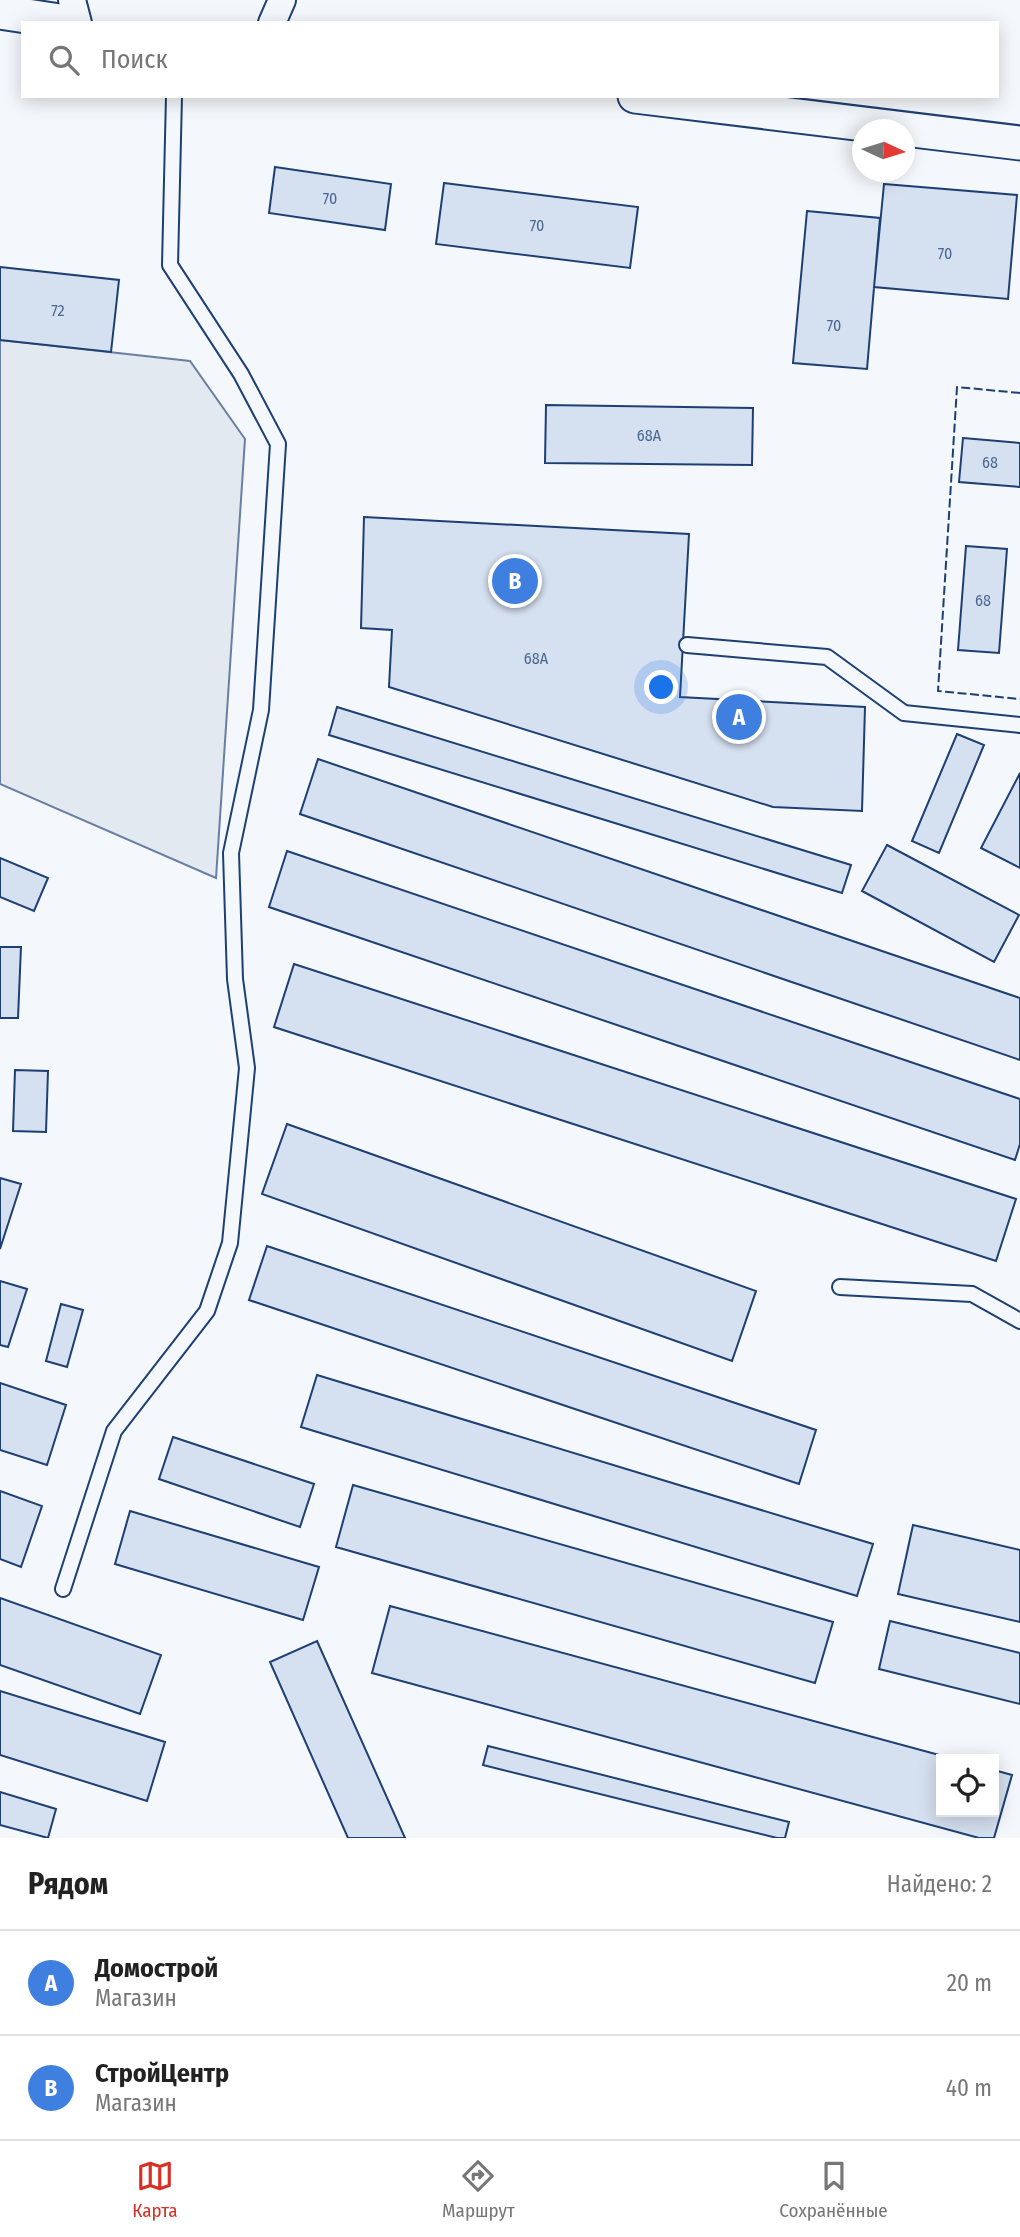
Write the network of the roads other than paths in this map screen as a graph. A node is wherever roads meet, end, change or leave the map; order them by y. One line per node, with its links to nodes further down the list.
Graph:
1 (72, 0): 5 (street)
2 (282, 0): 6 (street)
3 (0, 12): 4 (street)
4 (62, 21)
5 (76, 21)
6 (273, 21)
7 (174, 98): 14 (lane)
8 (651, 98): 9 (street)
9 (1020, 143)
10 (687, 645): 11 (lane)
11 (1020, 725)
12 (840, 1287): 13 (lane)
13 (1020, 1321)
14 (63, 1588)

